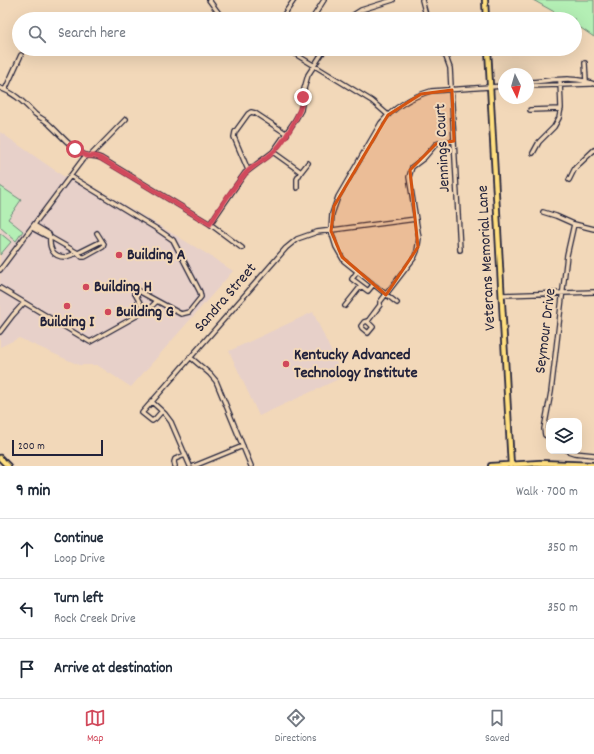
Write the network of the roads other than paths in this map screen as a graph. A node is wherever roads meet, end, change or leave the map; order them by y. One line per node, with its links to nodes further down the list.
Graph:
1 (210, 0): 7 (street)
2 (294, 0): 8 (street)
3 (324, 0): 9 (street)
4 (393, 0): 10 (street)
5 (423, 0): 11 (street)
6 (484, 0): 12 (main road)
7 (218, 12)
8 (286, 12)
9 (316, 12)
10 (358, 12)
11 (426, 12)
12 (485, 12)
13 (21, 56): 29 (street)
14 (300, 56): 19 (street)
15 (320, 56): 19 (street)
16 (445, 56): 30 (street, Jennings Court)
17 (488, 56): 27 (main road, Veterans Memorial Lane)
18 (585, 63): 21 (street)
19 (314, 65): 33 (street); 35 (street)
20 (560, 80): 21 (street); 22 (street); 24 (street)
21 (586, 80): 23 (street)
22 (534, 82)
23 (594, 84): 24 (street)
24 (560, 85): 26 (street); 31 (street)
25 (498, 86): 27 (street)
26 (534, 86)
27 (490, 87): 30 (street); 70 (main road, Veterans Memorial Lane)
28 (0, 88): 29 (street)
29 (5, 90): 40 (street)
30 (452, 90): 33 (street); 36 (street, Jennings Court)
31 (561, 109): 32 (street); 39 (street)
32 (530, 110)
33 (388, 115): 53 (street)
34 (126, 119): 40 (street)
35 (287, 134): 38 (street); 42 (street)
36 (454, 142): 48 (street); 59 (street, Jennings Court)
37 (594, 150): 45 (street)
38 (273, 152): 42 (street); 43 (street)
39 (534, 153)
40 (89, 156): 44 (street); 49 (street)
41 (308, 163): 43 (street)
42 (248, 170): 49 (street)
43 (301, 172): 46 (street)
44 (70, 176): 51 (street); 71 (street)
45 (569, 180)
46 (296, 188)
47 (543, 212): 50 (street)
48 (416, 219): 53 (street, Sandra Street); 69 (street)
49 (210, 224): 57 (street)
50 (574, 224): 52 (street); 67 (street, Seymour Drive)
51 (33, 226): 55 (street); 62 (street)
52 (594, 229)
53 (331, 231): 63 (street); 78 (street, Sandra Street)
54 (97, 233): 56 (street)
55 (50, 237): 58 (street); 61 (street)
56 (102, 241): 60 (street); 60 (street)
57 (242, 248)
58 (72, 250): 60 (street); 61 (street)
59 (460, 250)
60 (78, 254): 61 (street)
61 (72, 255)
62 (0, 270)
63 (357, 272): 64 (street); 65 (street)
64 (373, 285): 65 (street); 69 (street)
65 (361, 286): 74 (street)
66 (0, 288): 72 (street)
67 (563, 292): 68 (street); 70 (street); 82 (street, Seymour Drive)
68 (594, 292)
69 (386, 295): 73 (street); 76 (street)
70 (502, 295): 89 (main road, Veterans Memorial Lane)
71 (157, 301): 75 (street); 75 (street)
72 (24, 303): 75 (street); 77 (street)
73 (397, 304)
74 (345, 306)
75 (145, 312)
76 (367, 322)
77 (0, 332)
78 (190, 357): 79 (street, Sandra Street); 84 (street)
79 (151, 401): 80 (street); 80 (street, Sandra Street)
80 (162, 411): 86 (street)
81 (546, 418): 83 (street, Seymour Drive)
82 (546, 418)
83 (546, 436)
84 (243, 446): 94 (street); 95 (street)
85 (582, 454): 87 (street)
86 (185, 455): 92 (street); 93 (street)
87 (594, 455)
88 (0, 458): 91 (main road)
89 (511, 465): 90 (main road); 96 (main road)
90 (594, 465)
91 (8, 466)
92 (175, 466)
93 (190, 466)
94 (194, 466)
95 (251, 466)
96 (491, 466)

